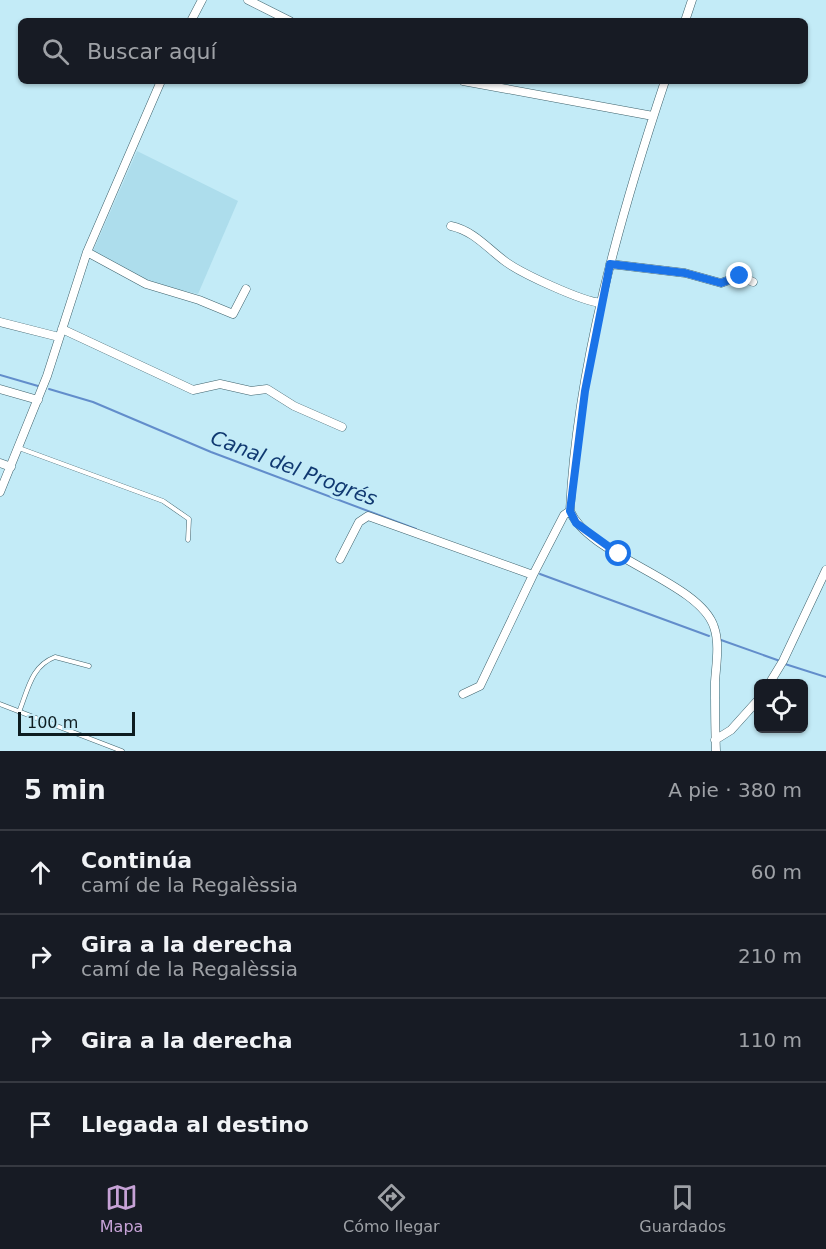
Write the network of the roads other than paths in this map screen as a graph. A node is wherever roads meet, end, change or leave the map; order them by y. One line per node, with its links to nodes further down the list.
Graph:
1 (202, 0): 4 (street)
2 (248, 0): 5 (street)
3 (692, 0): 6 (street)
4 (193, 18)
5 (284, 18)
6 (686, 18)
7 (160, 84): 12 (street)
8 (473, 84): 10 (street)
9 (664, 84): 10 (street)
10 (653, 116): 13 (street)
11 (451, 226): 16 (street)
12 (87, 252): 15 (street); 18 (street)
13 (610, 264): 14 (street); 16 (street)
14 (753, 282)
15 (246, 289)
16 (601, 303): 26 (street)
17 (0, 322): 18 (street)
18 (61, 333): 20 (street); 21 (street)
19 (0, 389): 20 (street)
20 (38, 400): 22 (street)
21 (342, 428)
22 (18, 448): 24 (street); 27 (lane)
23 (0, 463): 24 (street)
24 (11, 467): 25 (street)
25 (0, 492)
26 (570, 511): 30 (street); 37 (street)
27 (188, 540)
28 (340, 559): 30 (street)
29 (826, 570): 32 (street)
30 (533, 575): 33 (street)
31 (89, 666): 36 (lane)
32 (772, 679)
33 (463, 694)
34 (0, 704): 36 (lane)
35 (754, 705): 37 (street)
36 (20, 712): 38 (lane)
37 (715, 740): 39 (street)
38 (122, 751)
39 (716, 751)

